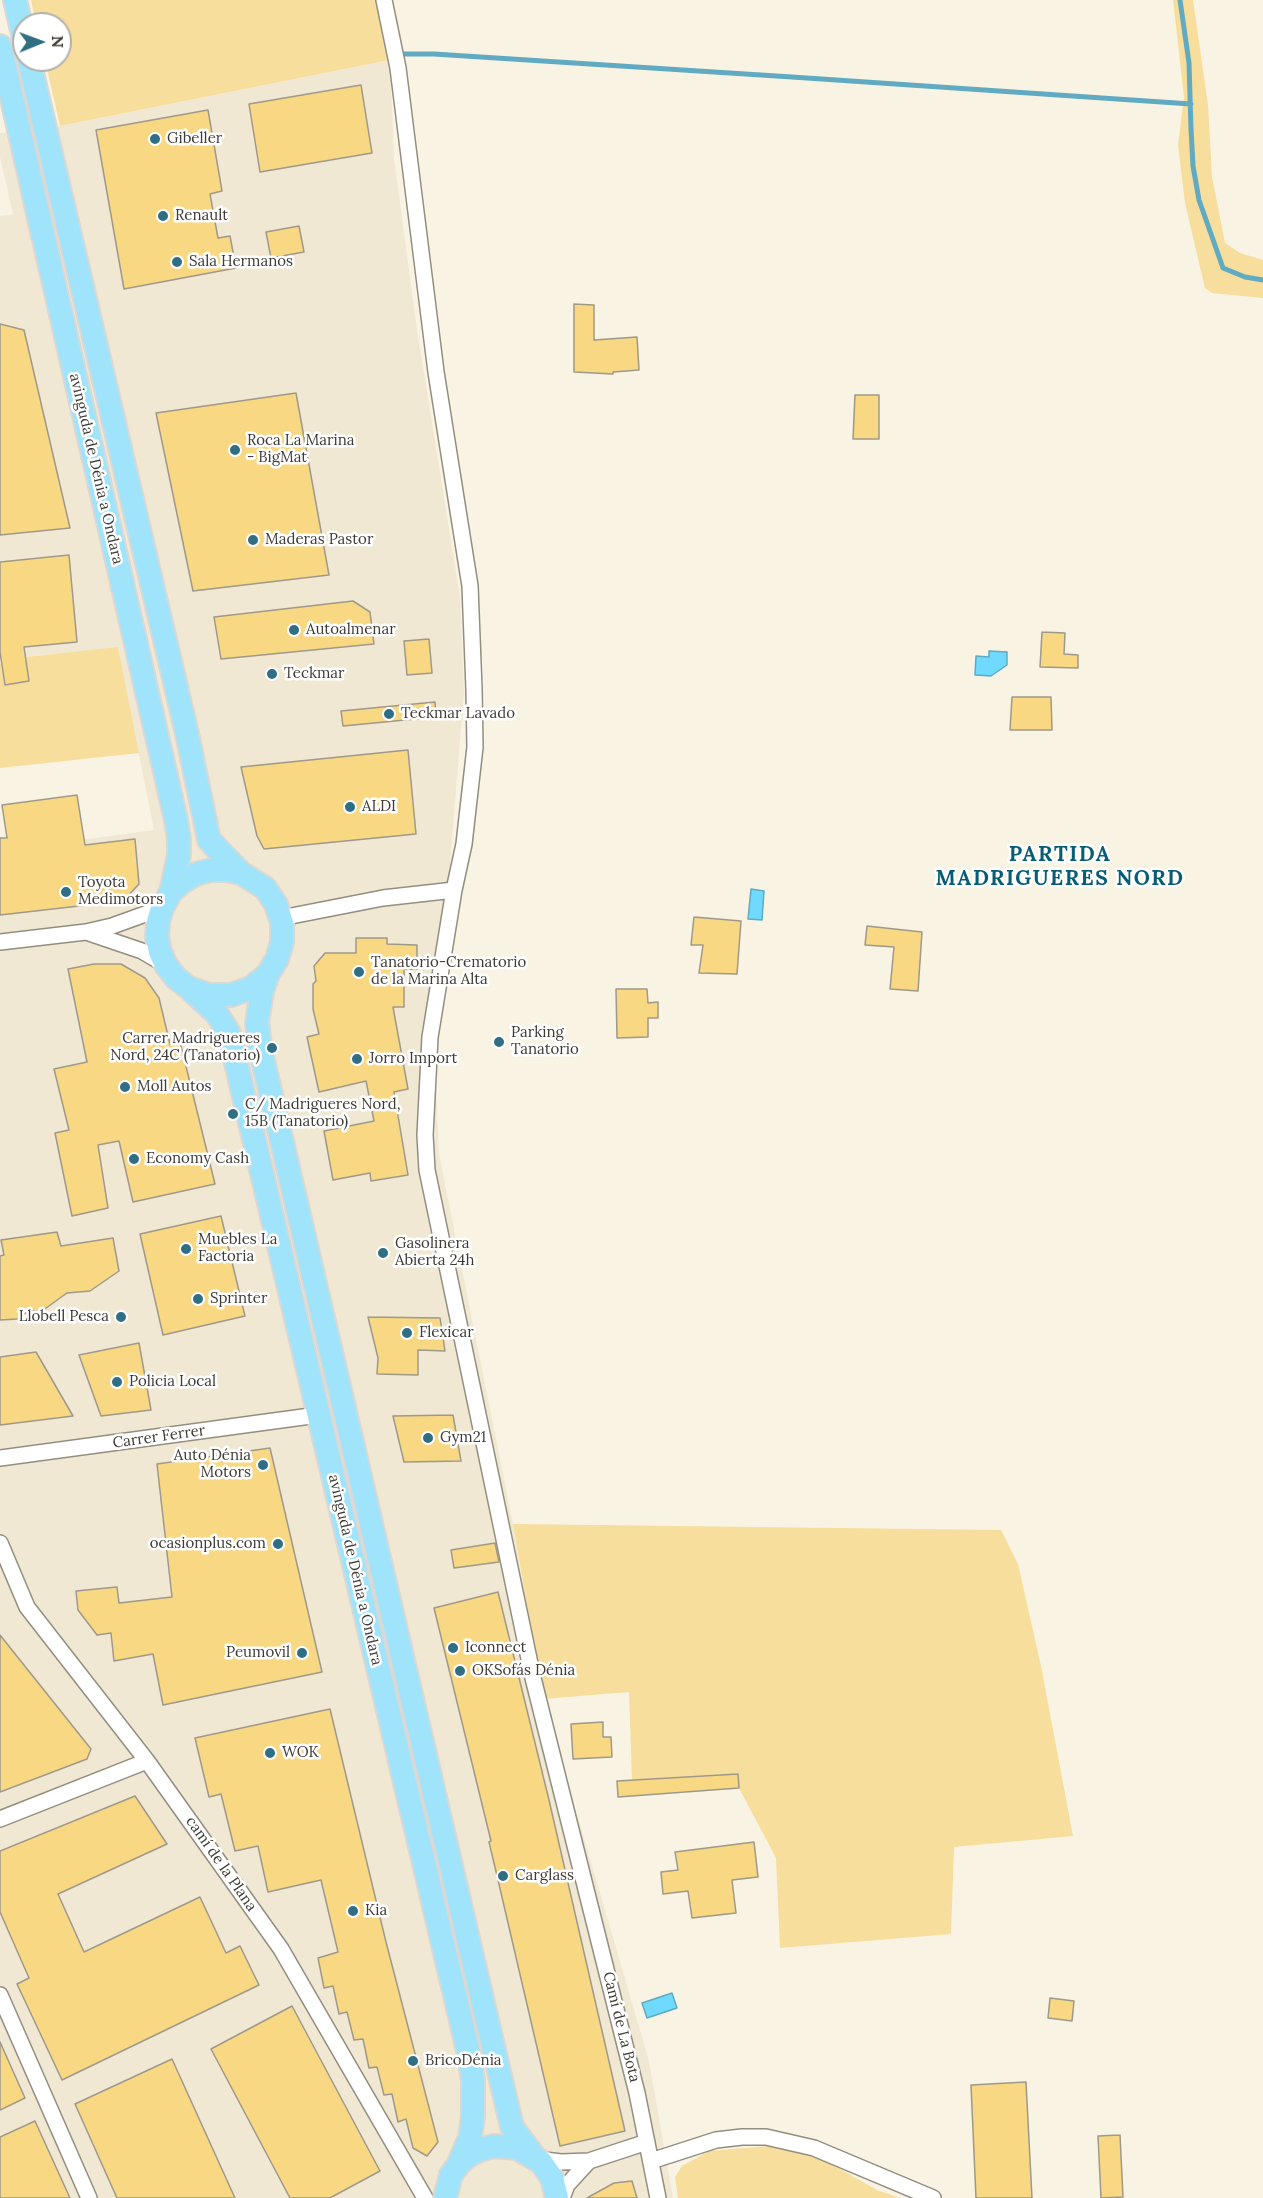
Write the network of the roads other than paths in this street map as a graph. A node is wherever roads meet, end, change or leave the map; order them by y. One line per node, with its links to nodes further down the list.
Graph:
1 (384, 0): 5 (street, Camí de La Bota)
2 (0, 46): 6 (main road, avinguda de Dénia a Ondara)
3 (32, 72): 4 (main road, avinguda de Dénia a Ondara)
4 (242, 873): 6 (main road); 7 (main road)
5 (454, 890): 7 (street); 19 (street, Camí de La Bota)
6 (166, 900): 8 (street); 10 (main road)
7 (281, 918): 11 (main road)
8 (86, 932): 9 (street); 10 (street)
9 (0, 942)
10 (166, 965): 12 (main road)
11 (268, 974): 12 (main road); 20 (main road, avinguda de Dénia a Ondara)
12 (189, 988): 13 (main road, avinguda de Dénia a Ondara)
13 (318, 1415): 14 (street, Carrer Ferrer); 23 (main road, avinguda de Dénia a Ondara)
14 (0, 1458)
15 (0, 1543): 16 (street, camí de la Plana)
16 (147, 1761): 17 (street); 25 (street, camí de la Plana)
17 (0, 1819)
18 (0, 1995): 24 (street)
19 (647, 2142): 21 (street); 22 (street, Camí de La Bota)
20 (536, 2159): 21 (street); 23 (main road); 27 (main road, avinguda de Dénia a Ondara)
21 (589, 2161): 28 (street)
22 (651, 2161): 29 (street, Camí de La Bota); 30 (street)
23 (454, 2170): 25 (street); 26 (main road, avinguda de Dénia a Ondara)
24 (89, 2198)
25 (425, 2198)
26 (445, 2198)
27 (557, 2198)
28 (561, 2198)
29 (658, 2198)
30 (933, 2198)

